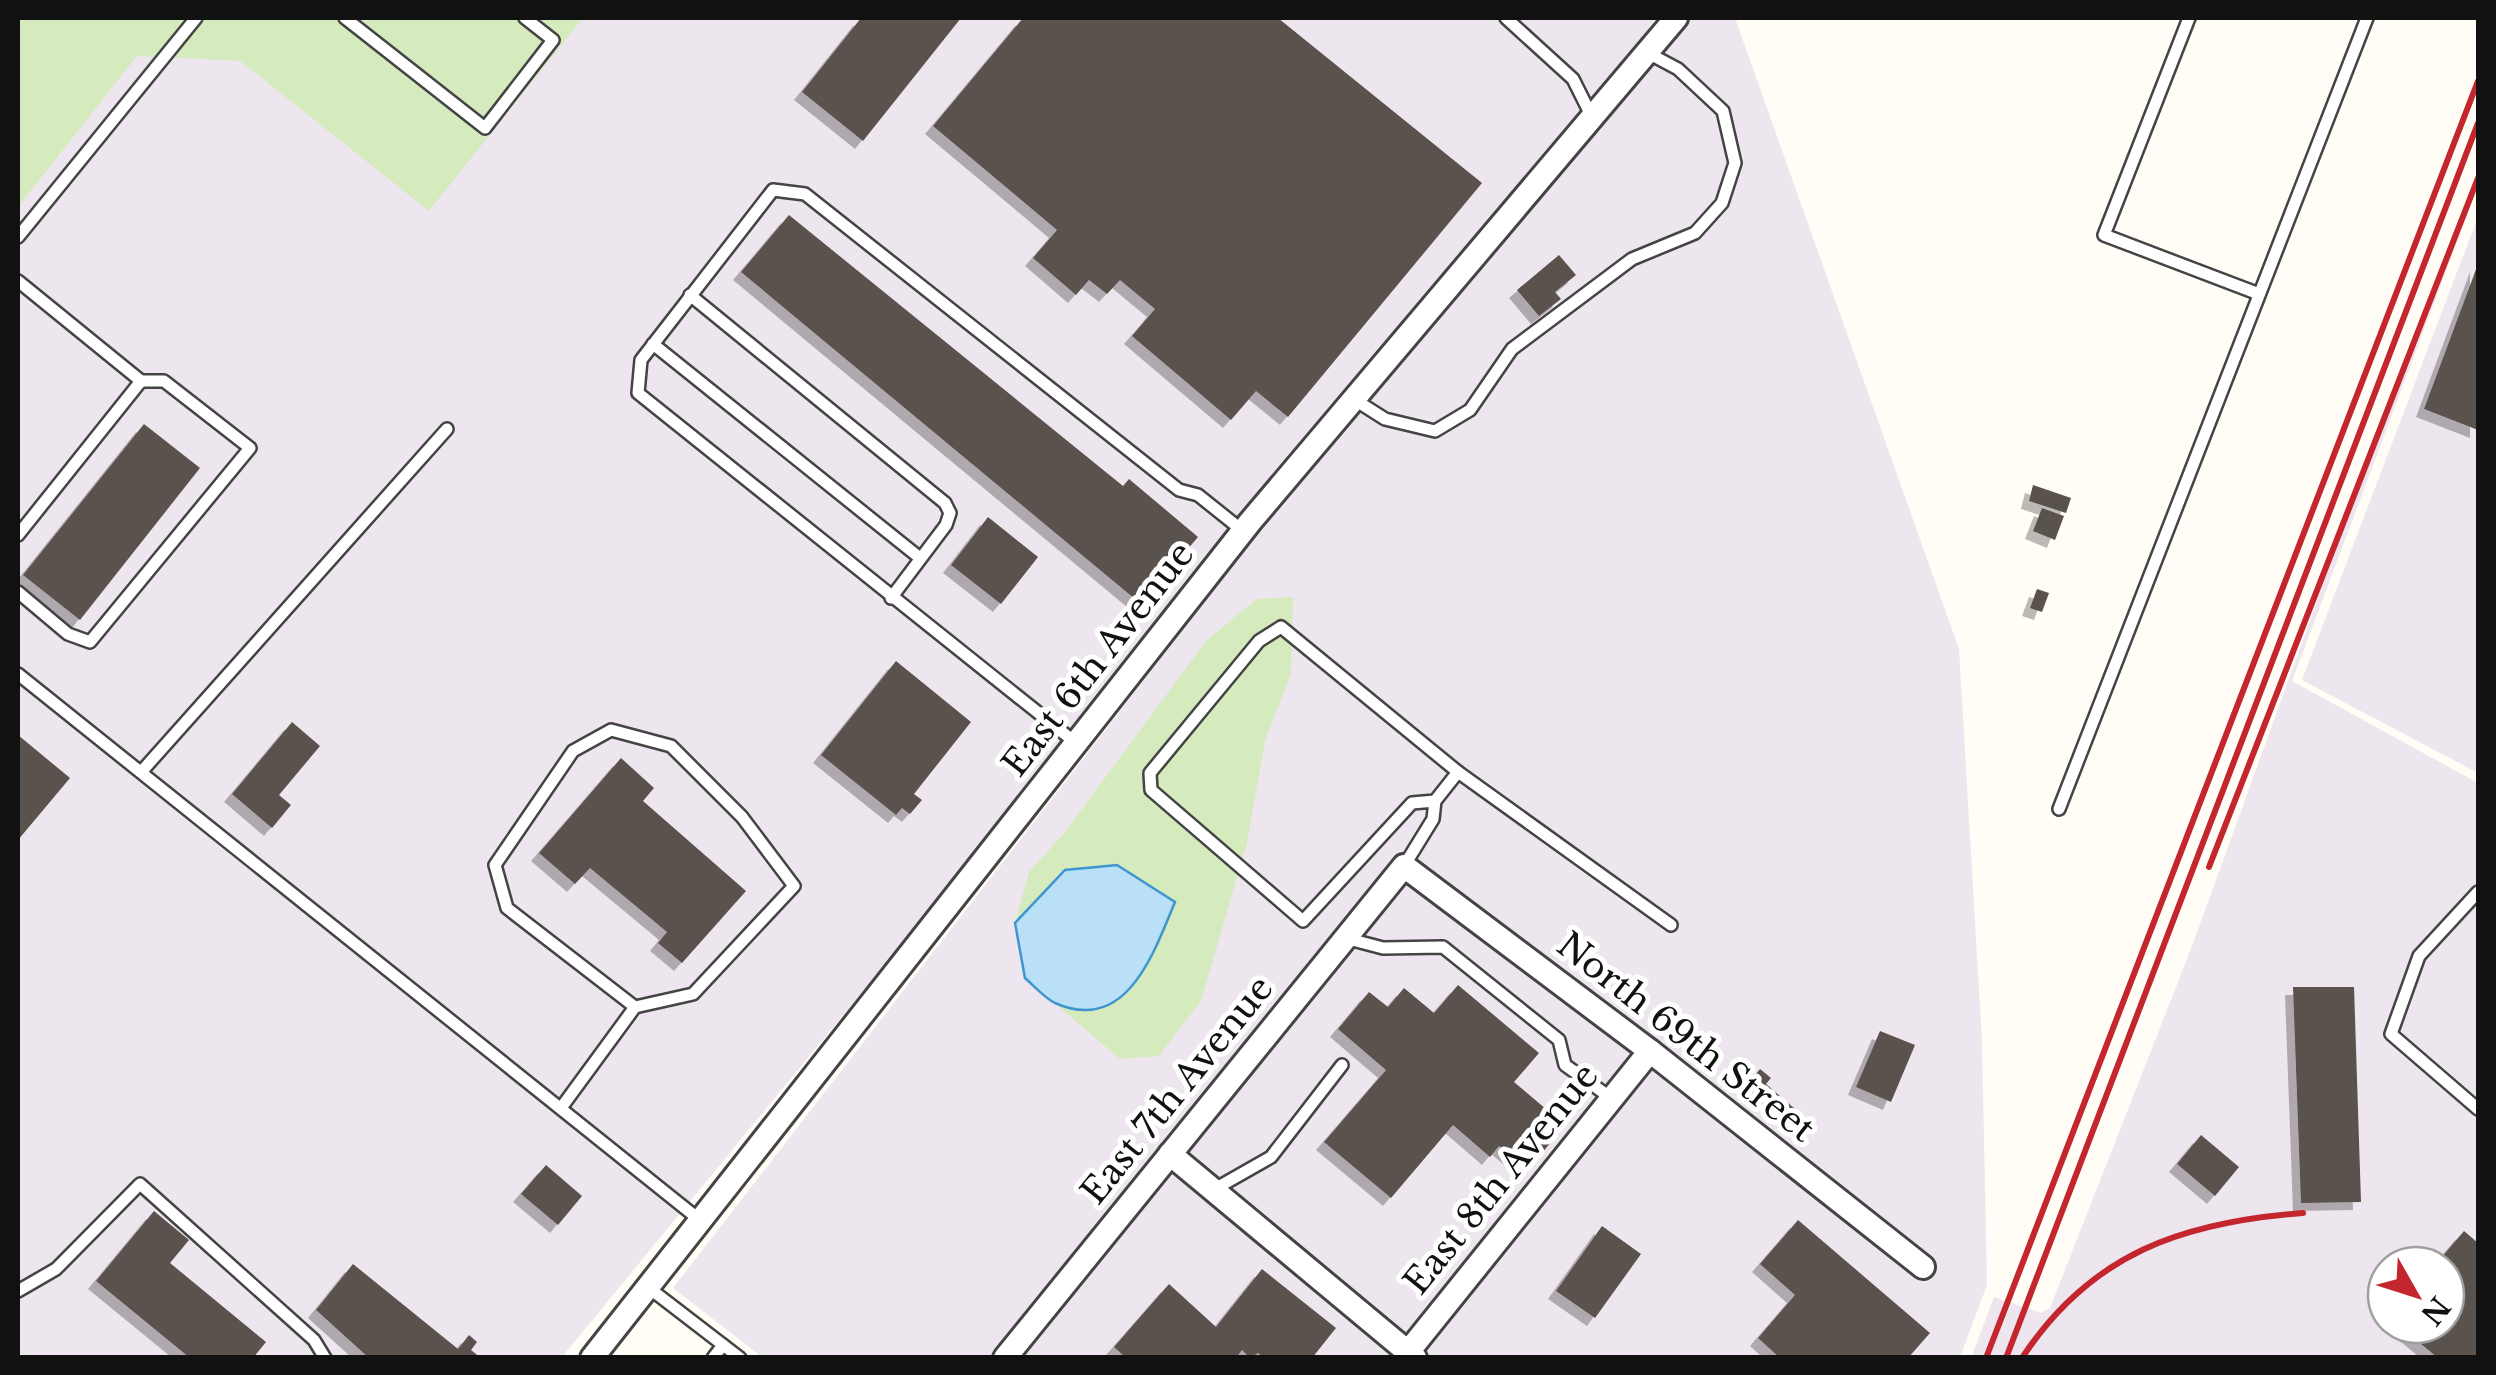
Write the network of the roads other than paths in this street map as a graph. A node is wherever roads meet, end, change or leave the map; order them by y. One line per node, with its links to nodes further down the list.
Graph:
1 (196, 18): 10 (lane)
2 (345, 18): 3 (lane)
3 (525, 18)
4 (1506, 18): 9 (lane)
5 (1676, 18): 8 (street, East 6th Avenue)
6 (2189, 18): 12 (lane)
7 (2367, 18): 12 (lane)
8 (1648, 53): 9 (street, East 6th Avenue); 16 (lane)
9 (1593, 120): 16 (street, East 6th Avenue)
10 (18, 238)
11 (18, 281): 15 (lane)
12 (2259, 294): 28 (lane)
13 (690, 295): 14 (lane); 18 (lane); 20 (lane)
14 (653, 344): 20 (lane); 22 (lane)
15 (141, 381): 19 (lane); 21 (lane)
16 (1351, 398): 18 (street, East 6th Avenue)
17 (447, 429): 25 (lane)
18 (1243, 532): 24 (street, East 6th Avenue)
19 (18, 535)
20 (920, 558): 22 (lane)
21 (18, 592)
22 (890, 598): 24 (lane)
23 (18, 674): 25 (lane)
24 (1076, 744): 41 (street, East 6th Avenue)
25 (142, 771): 37 (lane)
26 (1458, 772): 27 (lane); 27 (lane); 31 (lane)
27 (1435, 802): 29 (lane)
28 (2059, 809)
29 (1404, 866): 32 (street, East 7th Avenue); 34 (street, North 69th Street)
30 (2478, 892): 38 (lane)
31 (1671, 925)
32 (1346, 938): 36 (lane); 39 (street, East 7th Avenue)
33 (634, 1007): 33 (lane); 37 (lane)
34 (1650, 1051): 36 (street, East 8th Avenue); 42 (street, North 69th Street)
35 (1342, 1065): 40 (lane)
36 (1612, 1098): 46 (street, East 8th Avenue)
37 (561, 1108): 41 (lane)
38 (2478, 1108)
39 (1170, 1154): 40 (street); 51 (street, East 7th Avenue)
40 (1213, 1190): 46 (street)
41 (702, 1221): 43 (street, East 6th Avenue)
42 (1923, 1267)
43 (649, 1288): 45 (lane); 48 (street, East 6th Avenue)
44 (18, 1291): 47 (lane)
45 (723, 1345): 49 (lane); 50 (lane)
46 (1411, 1355)
47 (325, 1358)
48 (592, 1358)
49 (713, 1358)
50 (740, 1358)
51 (1005, 1358)

